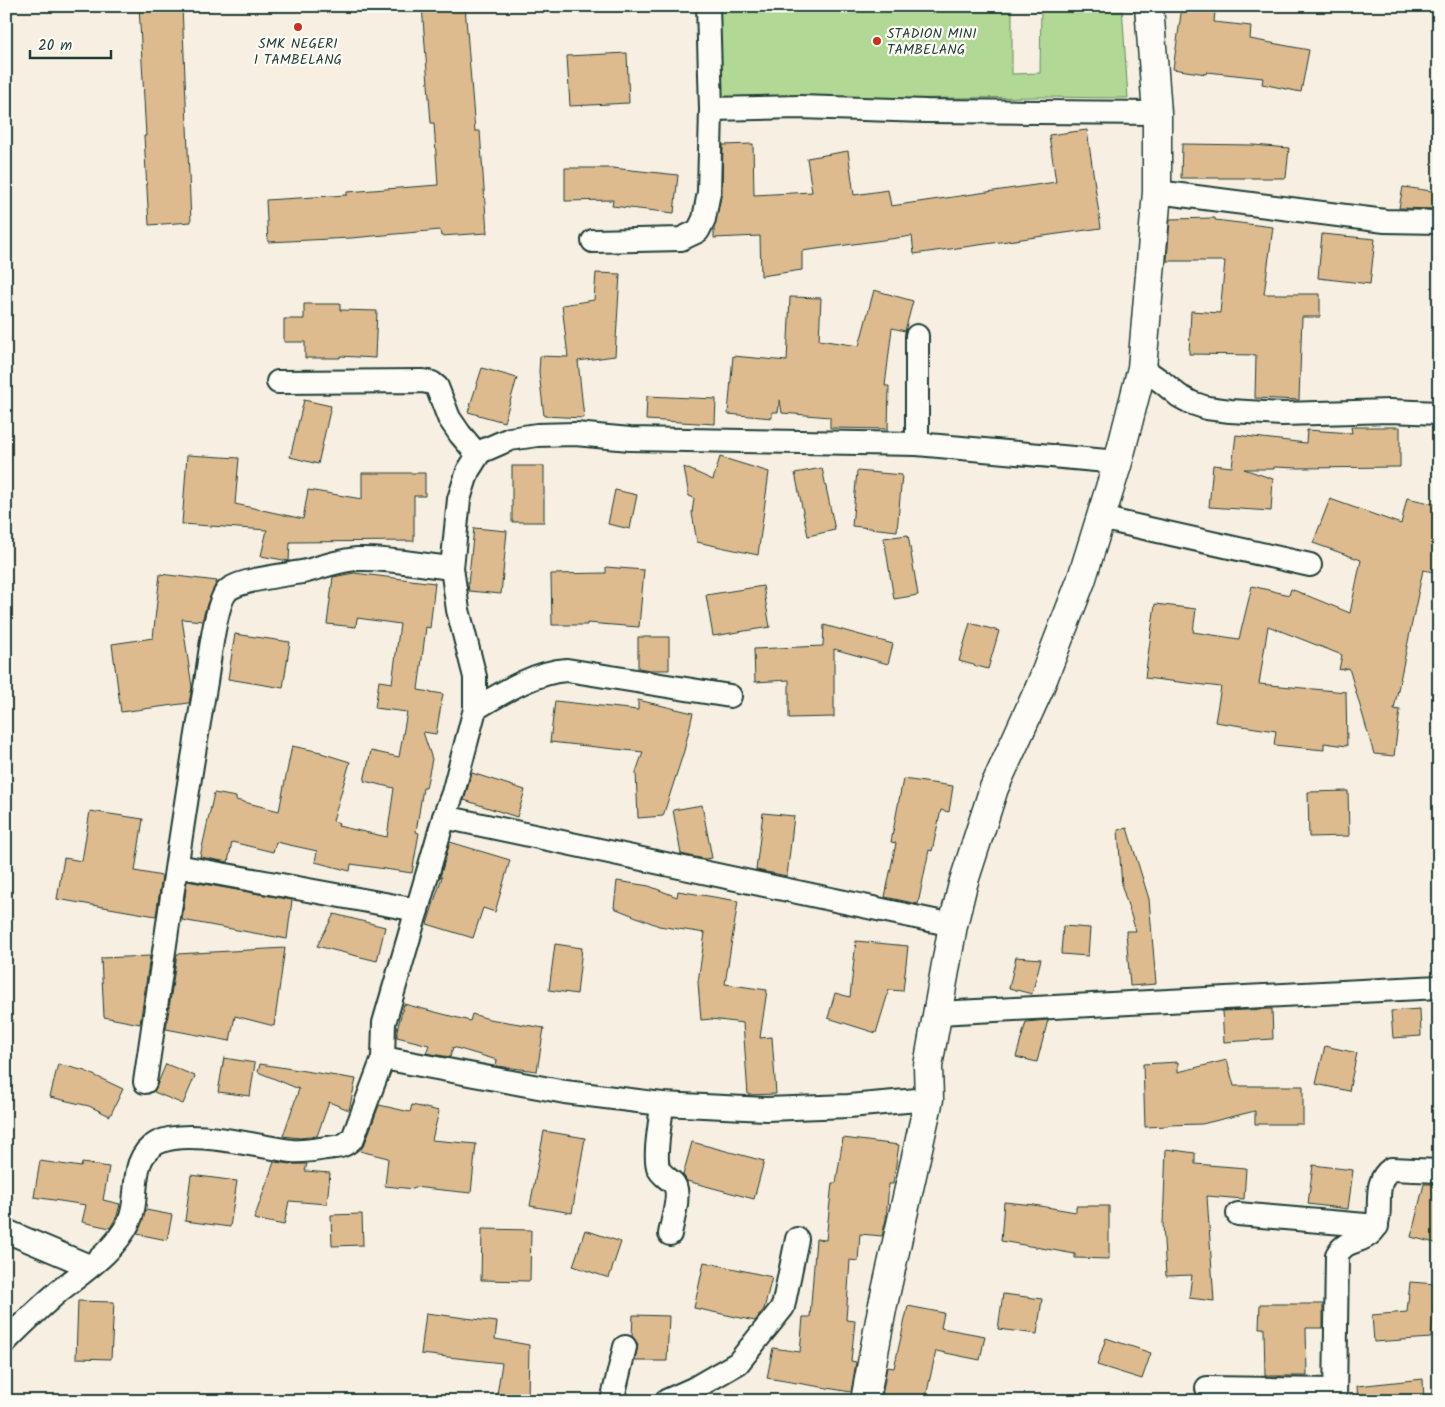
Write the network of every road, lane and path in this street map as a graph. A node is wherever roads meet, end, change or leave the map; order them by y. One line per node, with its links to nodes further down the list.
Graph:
1 (708, 6): 3 (street)
2 (1149, 6): 4 (street)
3 (711, 109): 4 (street); 7 (street)
4 (1157, 113): 5 (street)
5 (1157, 192): 6 (street); 9 (street)
6 (1439, 222)
7 (592, 242)
8 (917, 336): 12 (street)
9 (1142, 368): 11 (street); 14 (street)
10 (278, 382): 13 (street)
11 (1439, 413)
12 (917, 444): 13 (street); 14 (street)
13 (477, 454): 17 (street)
14 (1118, 462): 15 (street)
15 (1100, 518): 16 (street); 23 (street)
16 (1310, 565)
17 (452, 568): 19 (street); 21 (street)
18 (730, 696): 19 (street)
19 (474, 709): 20 (street)
20 (444, 817): 22 (street); 23 (street)
21 (177, 866): 22 (street); 27 (street)
22 (417, 910): 26 (street)
23 (953, 925): 25 (street)
24 (1439, 987): 25 (street)
25 (938, 1013): 28 (street)
26 (383, 1058): 29 (street); 36 (street)
27 (145, 1082)
28 (929, 1099): 29 (street); 43 (street)
29 (662, 1104): 34 (street)
30 (1439, 1172): 32 (street)
31 (1238, 1214): 32 (street)
32 (1377, 1226): 40 (street)
33 (6, 1231): 36 (street)
34 (670, 1234)
35 (797, 1239): 42 (street)
36 (89, 1266): 37 (street)
37 (6, 1340)
38 (625, 1347): 41 (street)
39 (1207, 1388): 40 (street)
40 (1335, 1396)
41 (612, 1401)
42 (666, 1401)
43 (865, 1401)

